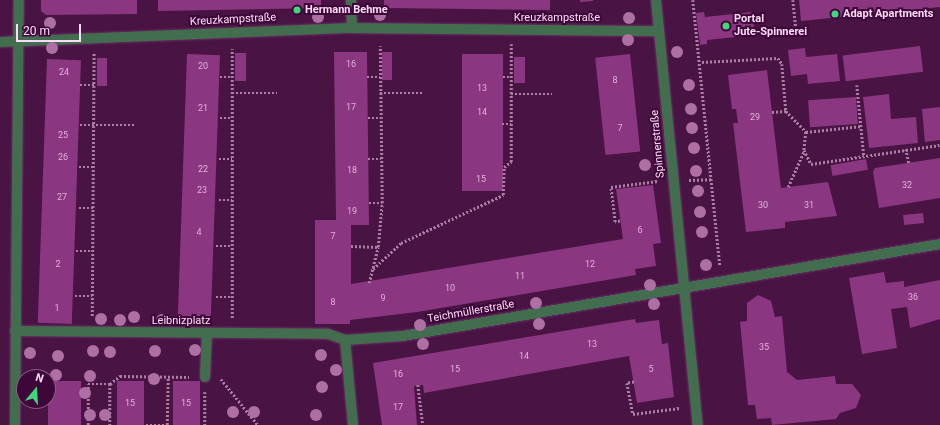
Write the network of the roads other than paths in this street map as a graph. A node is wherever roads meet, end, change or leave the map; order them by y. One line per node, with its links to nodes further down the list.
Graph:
1 (19, 0): 7 (street)
2 (351, 0): 4 (street)
3 (656, 0): 5 (street, Spinnerstraße)
4 (352, 28): 5 (street, Kreuzkampstraße); 7 (street, Kreuzkampstraße)
5 (659, 31): 9 (street, Spinnerstraße)
6 (0, 42): 7 (street, Kreuzkampstraße)
7 (20, 42): 10 (street)
8 (940, 244): 9 (street)
9 (684, 286): 12 (street, Teichmüllerstraße); 16 (street, Spinnerstraße)
10 (15, 331): 11 (street, Leibnizplatz); 14 (street)
11 (207, 333): 12 (street, Leibnizplatz); 13 (street)
12 (345, 340): 15 (street)
13 (205, 377)
14 (15, 425)
15 (353, 425)
16 (698, 425)

